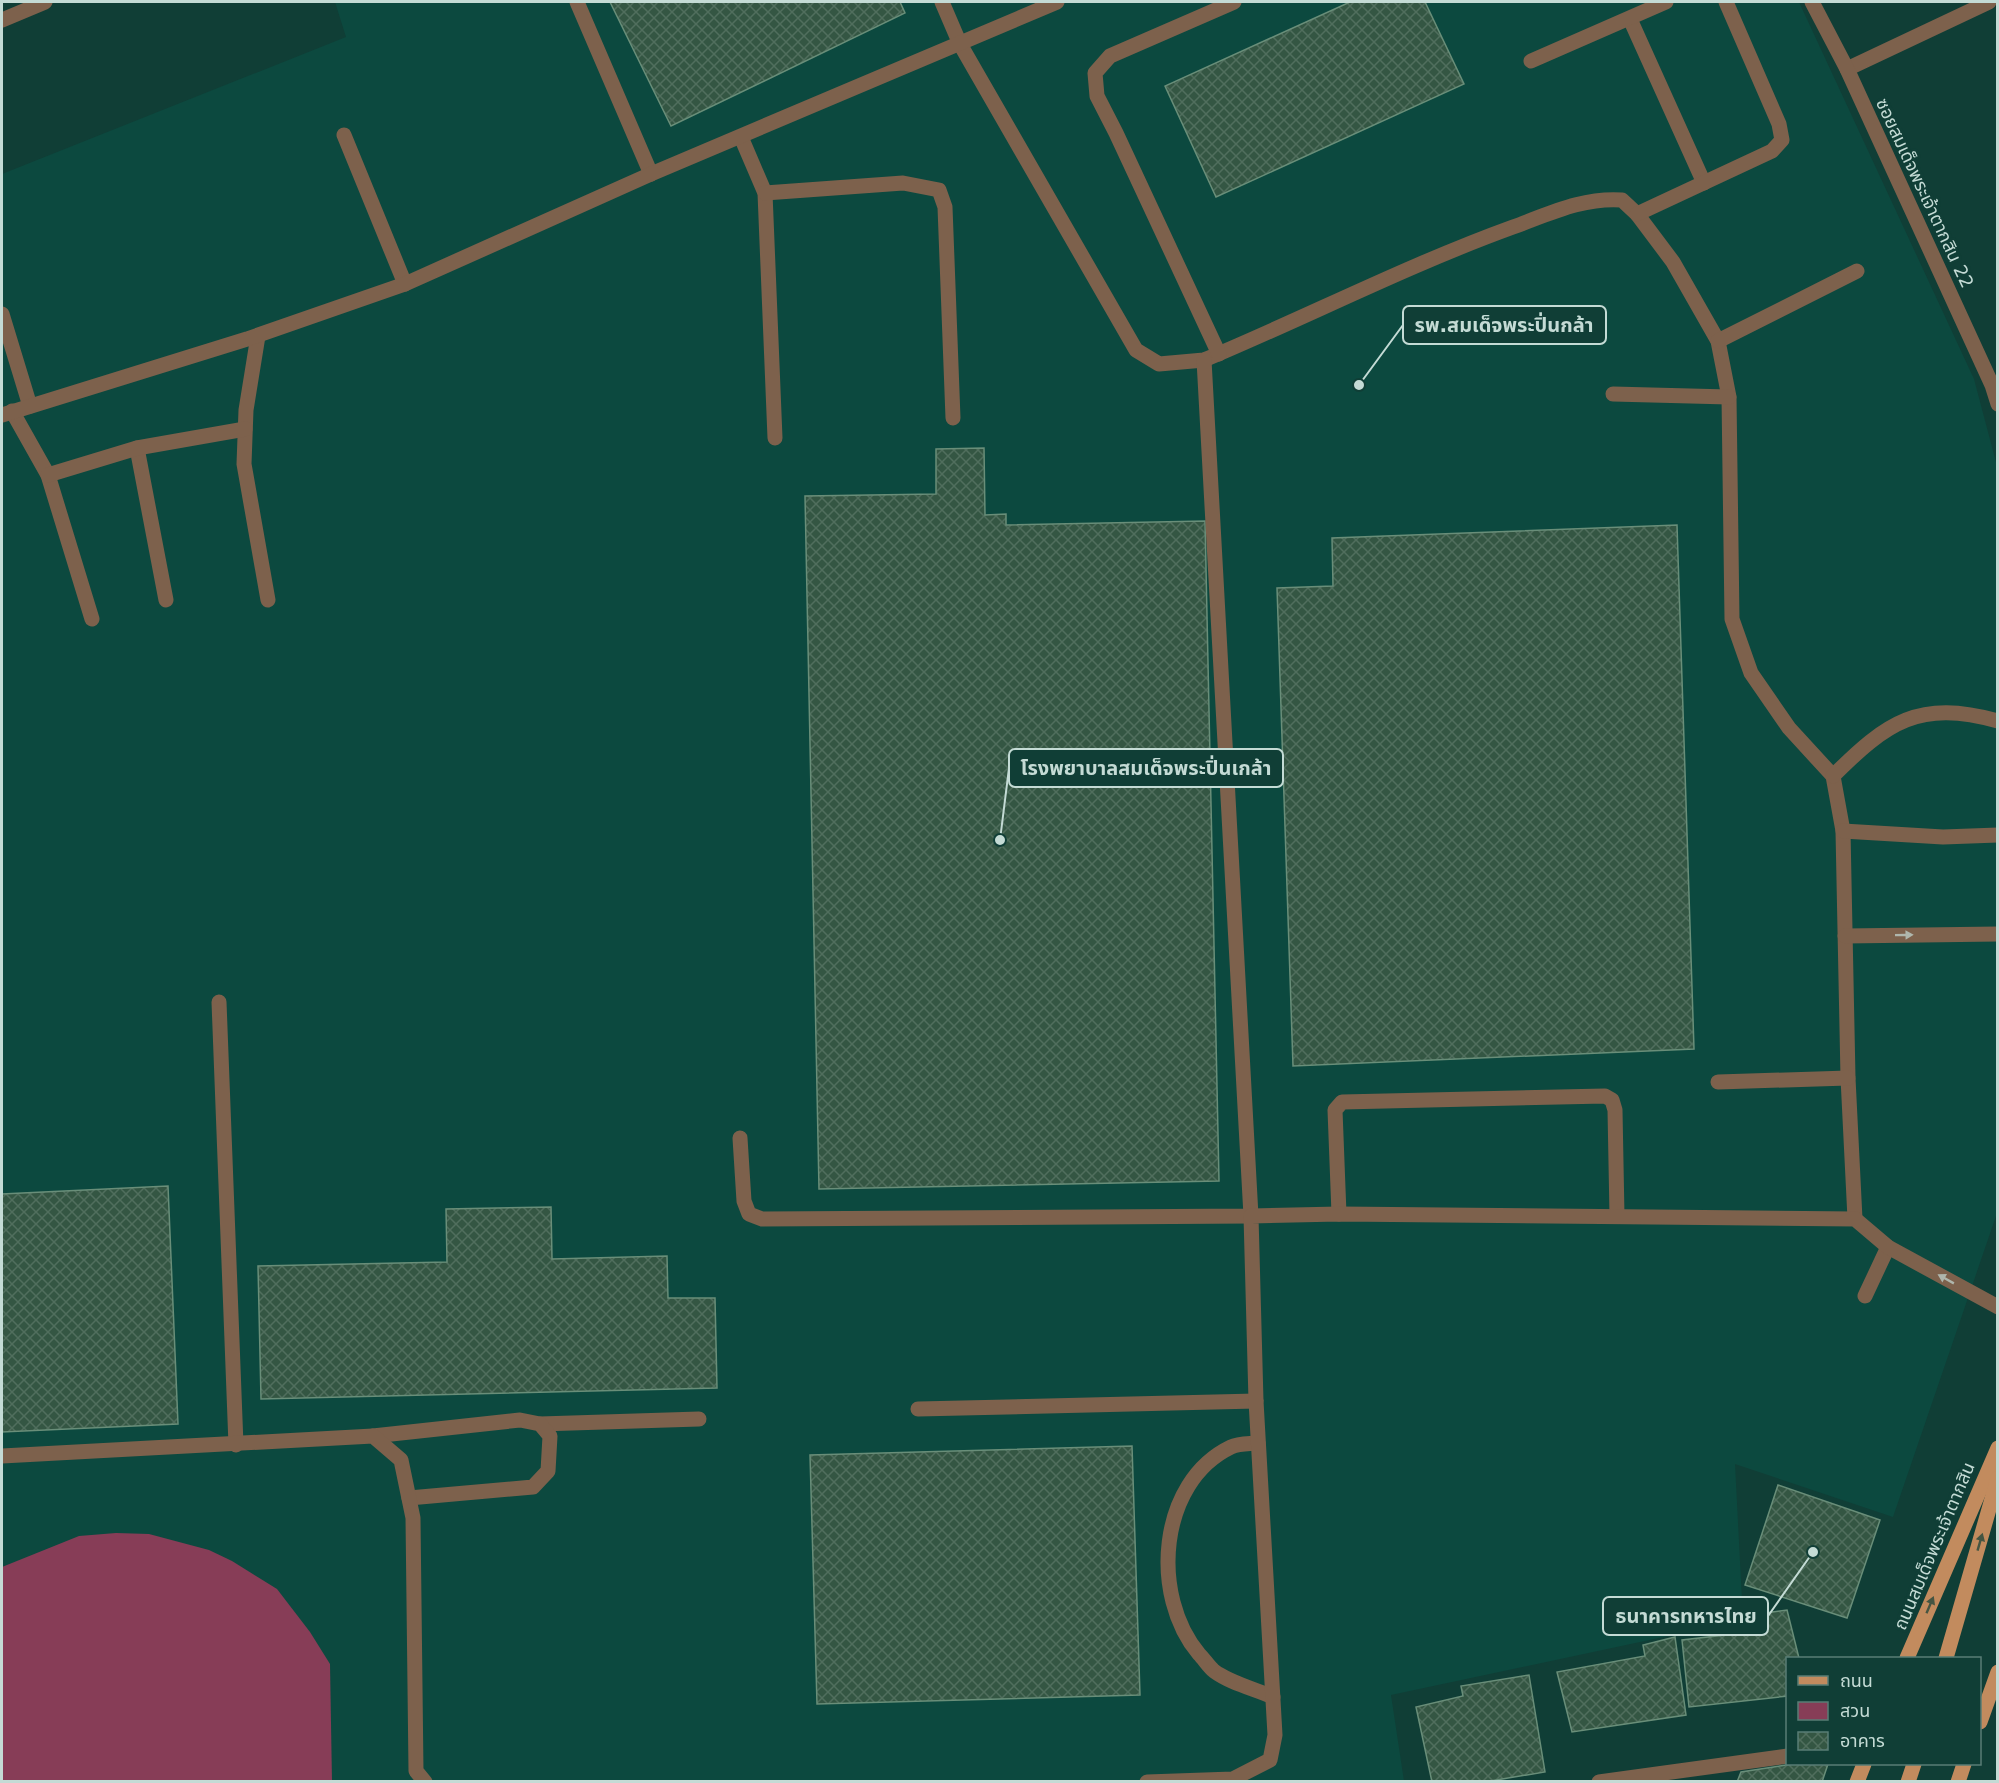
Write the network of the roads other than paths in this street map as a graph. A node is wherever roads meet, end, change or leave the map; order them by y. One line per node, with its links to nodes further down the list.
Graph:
1 (45, 2): 11 (street)
2 (577, 2): 17 (street)
3 (942, 2): 12 (street)
4 (1057, 2): 12 (street)
5 (1234, 2): 26 (street)
6 (1666, 2): 10 (street)
7 (1726, 2): 18 (street)
8 (1812, 2): 14 (street, ซอยสมเด็จพระเจ้าตากสิน 22)
9 (1989, 2): 14 (street)
10 (1630, 19): 13 (street); 18 (street)
11 (2, 20)
12 (960, 44): 16 (street); 27 (street)
13 (1531, 61)
14 (1847, 69): 30 (street, ซอยสมเด็จพระเจ้าตากสิน 22)
15 (344, 135): 22 (street)
16 (741, 137): 17 (street); 19 (street)
17 (651, 174): 22 (street)
18 (1704, 183): 20 (street)
19 (765, 193): 33 (street); 35 (street)
20 (1637, 214): 25 (street); 26 (street)
21 (1857, 270): 25 (street)
22 (405, 284): 24 (street)
23 (2, 314): 31 (street)
24 (258, 336): 31 (street); 34 (street)
25 (1718, 341): 29 (street)
26 (1219, 354): 27 (street)
27 (1204, 360): 52 (street)
28 (1613, 394): 29 (street)
29 (1729, 397): 42 (street)
30 (1998, 404)
31 (30, 406): 32 (street)
32 (7, 413): 37 (street)
33 (952, 418)
34 (245, 429): 36 (street); 39 (street)
35 (776, 438)
36 (137, 448): 37 (street); 38 (street)
37 (48, 475): 40 (street)
38 (166, 600)
39 (268, 600)
40 (92, 619)
41 (1998, 721): 42 (street)
42 (1833, 776): 43 (street)
43 (1843, 831): 44 (street); 46 (street)
44 (1998, 835)
45 (1998, 934): 46 (street, one-way to 45)
46 (1845, 936): 48 (street)
47 (219, 1002): 64 (street)
48 (1848, 1078): 49 (street); 54 (street)
49 (1718, 1082)
50 (740, 1138): 52 (street)
51 (1339, 1214): 52 (street); 53 (street); 53 (street)
52 (1251, 1216): 58 (street)
53 (1617, 1216): 54 (street)
54 (1855, 1219): 55 (street)
55 (1888, 1247): 56 (street); 57 (street, one-way to 55)
56 (1865, 1296)
57 (1998, 1307)
58 (1256, 1401): 59 (street); 63 (street)
59 (918, 1409)
60 (699, 1419): 61 (street)
61 (540, 1424): 62 (street); 68 (street)
62 (373, 1436): 64 (street); 68 (street)
63 (1258, 1443): 72 (street); 72 (street)
64 (236, 1444): 66 (street)
65 (1998, 1448): 69 (main road, ถนนสมเด็จพระเจ้าตากสิน, one-way to 65)
66 (2, 1456)
67 (1998, 1478): 70 (main road, ถนนสมเด็จพระเจ้าตากสิน, one-way to 67)
68 (410, 1498): 78 (street)
69 (1908, 1657)
70 (1947, 1657)
71 (1998, 1672): 73 (main road)
72 (1273, 1697): 79 (street)
73 (1981, 1719)
74 (1786, 1756): 80 (street)
75 (1864, 1765): 81 (main road)
76 (1914, 1765): 82 (main road)
77 (1964, 1765): 83 (main road)
78 (419, 1778)
79 (1147, 1782)
80 (1599, 1782)
81 (1857, 1782)
82 (1908, 1782)
83 (1958, 1782)

